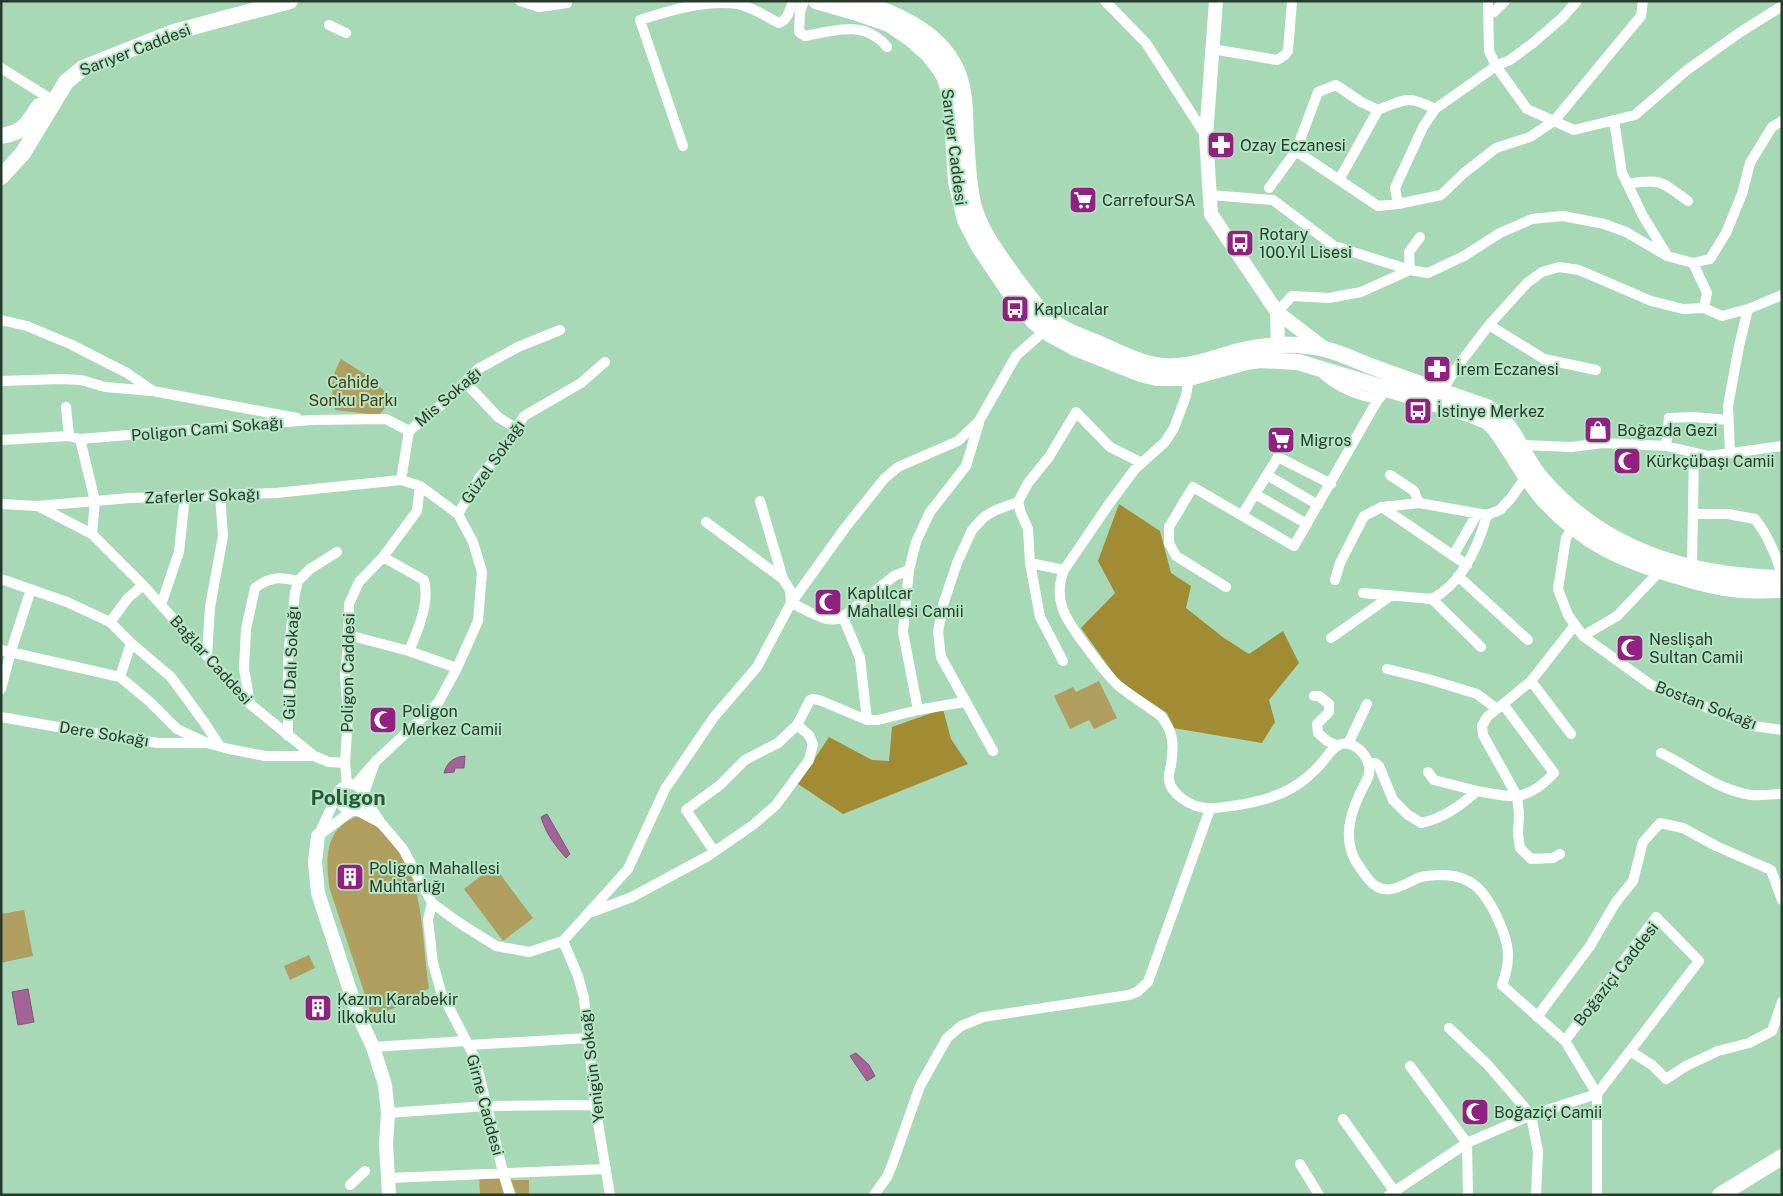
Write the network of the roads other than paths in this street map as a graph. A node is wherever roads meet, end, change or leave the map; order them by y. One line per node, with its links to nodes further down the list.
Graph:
1 (249, 1): 25 (main road, Sarıyer Caddesi)
2 (290, 1): 35 (main road, Sarıyer Caddesi)
3 (520, 1): 4 (street)
4 (567, 1)
5 (793, 1): 16 (street)
6 (804, 1): 21 (street)
7 (816, 1): 52 (main road, Sarıyer Caddesi)
8 (857, 1): 52 (main road, Sarıyer Caddesi)
9 (1105, 1): 32 (street)
10 (1216, 1): 22 (street)
11 (1292, 1): 22 (street)
12 (1488, 1): 18 (street)
13 (1505, 1): 18 (street)
14 (1577, 1): 23 (street)
15 (1643, 1): 29 (street)
16 (676, 5): 33 (street)
17 (1782, 6): 28 (street)
18 (1488, 14): 23 (street)
19 (329, 25): 20 (street)
20 (346, 33)
21 (887, 47)
22 (1212, 49): 32 (street)
23 (1496, 66): 26 (street); 29 (street)
24 (1, 68): 25 (street)
25 (46, 96): 31 (main road, Sarıyer Caddesi)
26 (1435, 109): 27 (street); 41 (street)
27 (1378, 110): 34 (street); 36 (street)
28 (1614, 120): 29 (street); 37 (street)
29 (1554, 121): 41 (street)
30 (1782, 121): 44 (street)
31 (1, 136)
32 (1206, 136): 39 (street)
33 (682, 146)
34 (1296, 151): 36 (street); 38 (street)
35 (1, 178)
36 (1339, 180): 41 (street)
37 (1628, 184): 40 (street); 43 (street)
38 (1269, 188)
39 (1210, 195): 45 (street); 49 (street)
40 (1688, 201)
41 (1398, 204)
42 (1420, 237): 45 (street)
43 (1667, 256): 44 (street); 45 (street)
44 (1693, 263): 47 (street)
45 (1410, 270): 49 (street)
46 (1782, 295): 48 (street)
47 (1704, 308): 48 (street); 51 (street)
48 (1748, 308): 68 (street)
49 (1277, 312): 54 (street); 55 (street)
50 (1, 320): 64 (street)
51 (1489, 325): 59 (street); 65 (street)
52 (1048, 326): 60 (main road, Sarıyer Caddesi); 69 (street)
53 (560, 330): 62 (street, Mis Sokağı)
54 (1278, 346): 55 (main road, Sarıyer Caddesi); 57 (main road); 60 (main road, Sarıyer Caddesi)
55 (1324, 348): 58 (main road); 63 (main road, Sarıyer Caddesi)
56 (605, 362): 70 (street, Güzel Sokağı)
57 (1298, 362): 58 (main road, Sarıyer Caddesi); 60 (main road, Sarıyer Caddesi)
58 (1318, 368): 63 (main road, Sarıyer Caddesi)
59 (1596, 370)
60 (1188, 372): 80 (street)
61 (1, 381): 64 (street)
62 (465, 382): 70 (street); 71 (street, Mis Sokağı)
63 (1386, 388): 65 (main road, Sarıyer Caddesi); 81 (main road, Sarıyer Caddesi); 85 (street)
64 (152, 391): 67 (street)
65 (1442, 392): 75 (main road, Sarıyer Caddesi)
66 (66, 407): 72 (street)
67 (311, 420): 71 (street, Poligon Cami Sokağı); 73 (street, Poligon Cami Sokağı)
68 (1728, 420): 76 (street); 79 (street)
69 (979, 421): 113 (street); 128 (street)
70 (516, 429): 98 (street, Güzel Sokağı)
71 (409, 431): 84 (street, Mis Sokağı)
72 (69, 436): 73 (street, Poligon Cami Sokağı); 74 (street, Poligon Cami Sokağı)
73 (80, 439): 90 (street)
74 (1, 440)
75 (1521, 445): 76 (street); 81 (main road, Sarıyer Caddesi)
76 (1666, 446): 78 (street)
77 (1780, 450): 79 (street)
78 (1694, 453): 79 (street); 100 (street)
79 (1730, 453)
80 (1142, 463): 92 (street); 114 (street)
81 (1531, 474): 99 (street); 103 (main road, Sarıyer Caddesi)
82 (1267, 475): 85 (street); 87 (street); 95 (street)
83 (1390, 475): 93 (street)
84 (402, 480): 86 (street); 88 (street, Zaferler Sokağı)
85 (1331, 484): 95 (street)
86 (420, 486): 98 (street); 108 (street, Poligon Caddesi)
87 (1255, 494): 101 (street); 104 (street)
88 (220, 495): 89 (street, Zaferler Sokağı); 141 (street)
89 (185, 496): 90 (street, Zaferler Sokağı); 129 (street)
90 (95, 501): 96 (street, Zaferler Sokağı); 105 (street)
91 (760, 501): 118 (street)
92 (1018, 502): 109 (street); 149 (street)
93 (1419, 503): 97 (street); 99 (street)
94 (1, 504): 96 (street, Zaferler Sokağı)
95 (1318, 505): 104 (street)
96 (38, 506): 105 (street, Bağlar Caddesi)
97 (1382, 507): 107 (street); 119 (street)
98 (458, 514): 143 (street)
99 (1482, 514): 107 (street); 110 (street)
100 (1693, 514): 112 (street); 116 (street)
101 (1242, 515): 104 (street); 122 (street)
102 (706, 522): 118 (street)
103 (1576, 522): 111 (main road, Sarıyer Caddesi); 132 (street, Bostan Sokağı)
104 (1307, 524)
105 (92, 534): 121 (street, Bağlar Caddesi)
106 (337, 552): 120 (street)
107 (1453, 556): 110 (street)
108 (383, 557): 133 (street, Poligon Caddesi); 140 (street)
109 (1030, 562): 114 (street); 142 (street)
110 (1466, 565): 115 (street)
111 (1662, 565): 112 (main road, Sarıyer Caddesi); 124 (main road, Sarıyer Caddesi); 134 (street)
112 (1692, 566): 116 (main road, Sarıyer Caddesi)
113 (909, 570): 130 (street); 153 (street)
114 (1064, 570): 178 (street)
115 (1458, 576): 127 (street); 136 (street)
116 (1782, 576)
117 (1, 579): 123 (street)
118 (783, 579): 128 (street)
119 (1334, 580)
120 (298, 581): 150 (street); 159 (street, Gül Dalı Sokağı)
121 (143, 585): 129 (street, Bağlar Caddesi); 131 (street)
122 (1226, 587)
123 (31, 588): 131 (street); 139 (street)
124 (1782, 590)
125 (1363, 593): 126 (street)
126 (1390, 597): 127 (street); 135 (street)
127 (1432, 599): 138 (street)
128 (791, 603): 130 (street); 185 (street)
129 (161, 605): 141 (street, Bağlar Caddesi)
130 (843, 617): 155 (street)
131 (110, 622): 137 (street)
132 (1575, 625): 134 (street, Bostan Sokağı); 146 (street)
133 (348, 635): 140 (street); 168 (street, Poligon Caddesi)
134 (1583, 636): 157 (street, Bostan Sokağı)
135 (1331, 638)
136 (1528, 640)
137 (131, 643): 145 (street); 162 (street)
138 (1482, 646)
139 (6, 651): 145 (street); 147 (street)
140 (409, 651): 143 (street)
141 (207, 656): 150 (street, Bağlar Caddesi)
142 (1063, 661)
143 (457, 668): 167 (street)
144 (1387, 669): 152 (street)
145 (120, 677): 160 (street)
146 (1531, 681): 152 (street); 158 (street)
147 (1, 689)
148 (1314, 696): 163 (street)
149 (964, 702): 153 (street); 164 (street)
150 (250, 704): 159 (street, Bağlar Caddesi)
151 (1366, 704): 161 (street)
152 (1500, 706): 175 (street); 175 (street)
153 (918, 710): 155 (street)
154 (1, 717): 160 (street, Dere Sokağı)
155 (867, 720): 156 (street)
156 (797, 725): 181 (street); 181 (street)
157 (1782, 730)
158 (1571, 734)
159 (288, 736): 166 (street, Bağlar Caddesi)
160 (207, 743): 162 (street)
161 (1348, 744): 163 (street); 169 (street)
162 (219, 745): 166 (street)
163 (1336, 745): 178 (street)
164 (993, 751)
165 (1661, 753): 173 (street)
166 (314, 756): 168 (street, Bağlar Caddesi)
167 (374, 762): 171 (street); 174 (street)
168 (345, 763): 171 (street, Poligon Caddesi)
169 (1369, 764): 172 (street); 188 (street)
170 (1428, 772): 172 (street)
171 (351, 784): 174 (street); 176 (street)
172 (1477, 791): 175 (street)
173 (1782, 794)
174 (364, 796): 177 (street); 179 (street)
175 (1517, 796): 182 (street)
176 (338, 797): 177 (street); 180 (street)
177 (354, 809): 179 (street); 180 (street)
178 (1210, 809): 215 (street)
179 (381, 823): 184 (street)
180 (318, 836): 193 (street)
181 (714, 852): 185 (street)
182 (1560, 854)
183 (1782, 900): 188 (street)
184 (432, 903): 186 (street); 192 (street, Girne Caddesi)
185 (588, 914): 186 (street)
186 (563, 941): 190 (street, Yenigün Sokağı)
187 (1782, 1002): 194 (street)
188 (1537, 1017): 191 (street)
189 (1448, 1028): 200 (street)
190 (588, 1038): 192 (street); 197 (street, Yenigün Sokağı)
191 (1564, 1041): 194 (street, Boğaziçi Caddesi); 196 (street)
192 (467, 1043): 193 (street); 198 (street, Girne Caddesi)
193 (372, 1047): 199 (street)
194 (1630, 1051): 196 (street, Boğaziçi Caddesi)
195 (1410, 1066): 202 (street)
196 (1597, 1094): 200 (street); 219 (street)
197 (595, 1105): 198 (street); 205 (street, Yenigün Sokağı)
198 (487, 1106): 199 (street); 208 (street, Girne Caddesi)
199 (388, 1113): 209 (street)
200 (1531, 1115): 202 (street); 218 (street)
201 (1343, 1119): 211 (street)
202 (1467, 1143): 211 (street); 217 (street)
203 (1782, 1157): 220 (main road)
204 (1300, 1164): 216 (street)
205 (606, 1169): 208 (street); 214 (street, Yenigün Sokağı)
206 (1782, 1169): 221 (main road)
207 (365, 1171): 210 (street)
208 (503, 1172): 209 (street); 213 (street, Girne Caddesi)
209 (388, 1178): 212 (street)
210 (350, 1185)
211 (1394, 1193)
212 (389, 1195)
213 (510, 1195)
214 (610, 1195)
215 (874, 1195)
216 (1319, 1195)
217 (1468, 1195)
218 (1536, 1195)
219 (1597, 1195)
220 (1720, 1195)
221 (1740, 1195)

